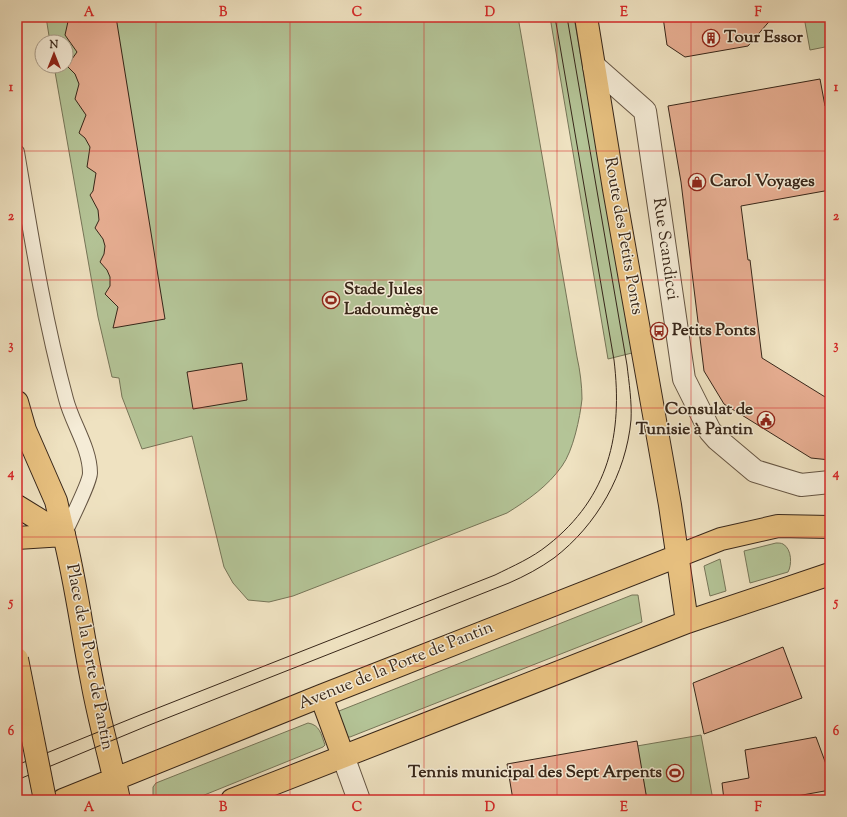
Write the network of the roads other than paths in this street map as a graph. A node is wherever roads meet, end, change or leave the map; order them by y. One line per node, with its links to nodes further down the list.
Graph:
1 (586, 17): 2 (main road, Route des Petits Ponts)
2 (594, 66): 5 (street, Rue Scandicci); 10 (main road, Route des Petits Ponts)
3 (17, 152): 8 (lane)
4 (17, 402): 8 (main road, Place de la Porte de Pantin)
5 (830, 482)
6 (17, 506): 8 (main road)
7 (830, 528): 10 (main road, Avenue de la Porte de Pantin)
8 (64, 535): 9 (main road); 16 (main road, Place de la Porte de Pantin)
9 (17, 538)
10 (677, 555): 12 (main road, Route des Petits Ponts); 14 (main road, Avenue de la Porte de Pantin)
11 (830, 574): 12 (main road)
12 (687, 622): 15 (main road)
13 (17, 659): 17 (main road, bridge)
14 (321, 696): 15 (main road); 16 (main road, Avenue de la Porte de Pantin)
15 (343, 756): 20 (main road); 21 (street)
16 (115, 778): 18 (main road); 19 (main road, Place de la Porte de Pantin)
17 (45, 800)
18 (63, 800)
19 (119, 800)
20 (232, 800)
21 (359, 800)

